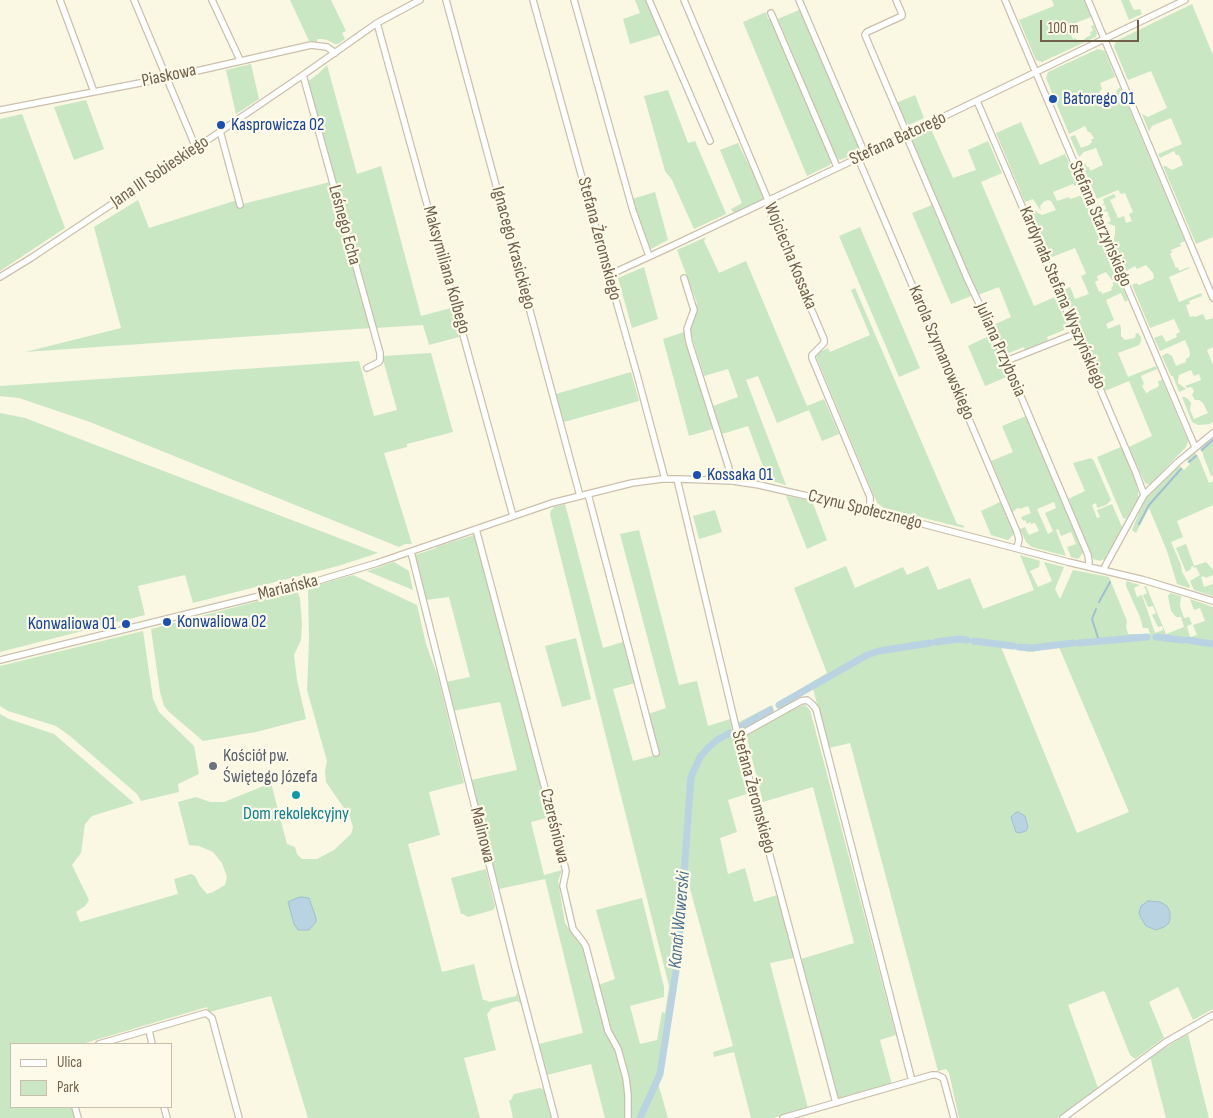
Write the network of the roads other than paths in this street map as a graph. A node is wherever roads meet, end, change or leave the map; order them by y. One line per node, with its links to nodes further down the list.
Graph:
1 (60, 0): 23 (street)
2 (134, 0): 22 (street)
3 (212, 0): 19 (street)
4 (420, 0): 16 (street, Jana III Sobieskiego)
5 (446, 0): 50 (street, Ignacego Krasickiego)
6 (533, 0): 36 (street, Stefana Żeromskiego)
7 (574, 0): 35 (street)
8 (649, 0): 28 (street)
9 (684, 0): 33 (street, Wojciecha Kossaka)
10 (799, 0): 30 (street)
11 (896, 0): 27 (street, Juliana Przybosia)
12 (1005, 0): 20 (street, Stefana Starzyńskiego)
13 (1088, 0): 17 (street)
14 (1185, 0): 17 (street, Stefana Batorego)
15 (771, 13): 32 (street)
16 (377, 23): 18 (street, Jana III Sobieskiego); 52 (street, Maksymiliana Kolbego)
17 (1104, 39): 20 (street, Stefana Batorego); 39 (street)
18 (335, 53): 19 (street, Piaskowa); 21 (street, Jana III Sobieskiego)
19 (240, 60): 22 (street, Piaskowa)
20 (1036, 72): 24 (street, Stefana Batorego); 44 (street, Stefana Starzyńskiego)
21 (303, 76): 26 (street, Jana III Sobieskiego); 42 (street, Leśnego Echa)
22 (166, 78): 23 (street, Piaskowa); 29 (street)
23 (94, 92): 25 (street, Piaskowa)
24 (977, 101): 27 (street, Stefana Batorego); 40 (street, Kardynała Stefana Wyszyńskiego)
25 (0, 110)
26 (220, 131): 29 (street, Jana III Sobieskiego); 34 (street)
27 (907, 134): 30 (street, Stefana Batorego); 41 (street, Juliana Przybosia)
28 (710, 142)
29 (196, 148): 37 (street, Jana III Sobieskiego)
30 (865, 154): 31 (street, Stefana Batorego)
31 (858, 158): 32 (street, Stefana Batorego); 54 (street, Karola Szymanowskiego)
32 (837, 167): 33 (street, Stefana Batorego)
33 (768, 200): 35 (street, Stefana Batorego); 51 (street, Wojciecha Kossaka)
34 (240, 205)
35 (649, 256): 36 (street, Stefana Batorego)
36 (609, 274): 46 (street, Stefana Żeromskiego)
37 (0, 277)
38 (684, 278): 47 (street)
39 (1213, 298)
40 (1077, 332): 41 (street); 49 (street, Kardynała Stefana Wyszyńskiego)
41 (1006, 361): 56 (street, Juliana Przybosia)
42 (367, 368)
43 (1213, 433): 44 (street)
44 (1195, 447): 49 (street)
45 (677, 478): 46 (street, Czynu Społecznego); 47 (street, Czynu Społecznego); 60 (street, Stefana Żeromskiego)
46 (664, 479): 48 (street, Czynu Społecznego)
47 (733, 481): 51 (street, Czynu Społecznego)
48 (588, 494): 50 (street, Czynu Społecznego); 61 (street)
49 (1144, 495): 57 (street)
50 (580, 496): 52 (street, Czynu Społecznego)
51 (870, 510): 54 (street, Czynu Społecznego)
52 (513, 516): 53 (street, Mariańska)
53 (476, 529): 55 (street, Mariańska); 70 (street, Czereśniowa)
54 (1017, 548): 56 (street, Czynu Społecznego)
55 (410, 552): 59 (street, Mariańska); 69 (street, Malinowa)
56 (1088, 567): 57 (street, Czynu Społecznego)
57 (1103, 570): 58 (street, Czynu Społecznego)
58 (1213, 601)
59 (0, 660)
60 (738, 736): 66 (street); 67 (street, Stefana Żeromskiego)
61 (656, 753)
62 (1213, 1015): 73 (street)
63 (149, 1030): 64 (street); 65 (street); 68 (street)
64 (103, 1043)
65 (152, 1043)
66 (912, 1081): 67 (street); 72 (street)
67 (836, 1103): 71 (street)
68 (239, 1118)
69 (555, 1118)
70 (628, 1118)
71 (783, 1118)
72 (954, 1118)
73 (1063, 1118)

